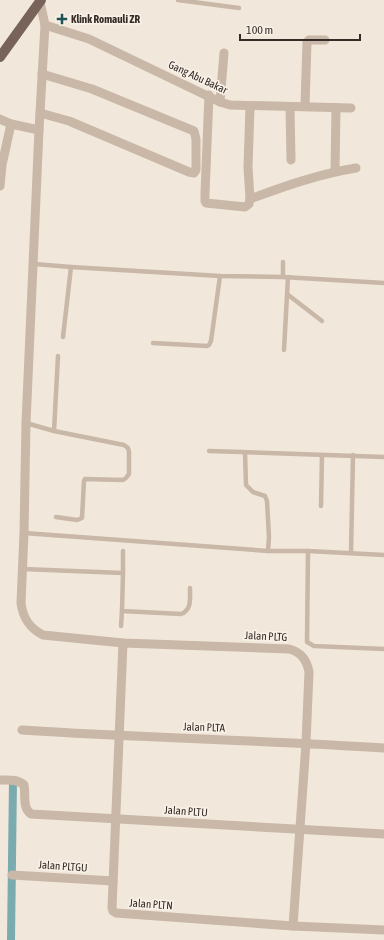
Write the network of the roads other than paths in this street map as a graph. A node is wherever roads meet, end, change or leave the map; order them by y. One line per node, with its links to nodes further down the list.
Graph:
1 (178, 0): 3 (lane)
2 (41, 1): 4 (street); 7 (main road)
3 (239, 8)
4 (45, 25): 8 (street); 9 (street, Gang Abu Bakar)
5 (325, 40): 11 (street)
6 (224, 54): 10 (street)
7 (0, 57)
8 (42, 74): 16 (street); 16 (street)
9 (209, 95): 10 (street, Gang Abu Bakar); 24 (street)
10 (220, 102): 12 (street, Gang Abu Bakar)
11 (305, 106): 13 (street, Gang Abu Bakar); 14 (street, Gang Abu Bakar)
12 (250, 107): 13 (street, Gang Abu Bakar); 24 (street)
13 (290, 107): 20 (street)
14 (336, 108): 15 (street, Gang Abu Bakar); 22 (street)
15 (351, 108)
16 (40, 113): 19 (street)
17 (0, 119): 18 (street)
18 (10, 124): 19 (street); 23 (street)
19 (39, 130): 26 (street)
20 (291, 160)
21 (356, 168): 22 (street)
22 (335, 171): 24 (street)
23 (0, 186)
24 (250, 199)
25 (283, 262): 29 (lane)
26 (34, 264): 27 (lane); 38 (street)
27 (71, 267): 28 (lane); 34 (lane)
28 (220, 276): 29 (lane); 35 (lane)
29 (283, 277): 30 (lane)
30 (288, 277): 31 (lane); 32 (lane)
31 (384, 283)
32 (287, 294): 33 (lane); 36 (lane)
33 (322, 321)
34 (63, 337)
35 (153, 343)
36 (284, 350)
37 (58, 356): 39 (lane)
38 (26, 423): 39 (lane); 47 (street)
39 (54, 431): 46 (lane)
40 (209, 452): 41 (lane)
41 (245, 453): 42 (lane); 49 (lane)
42 (322, 455): 43 (lane); 45 (lane)
43 (353, 456): 44 (lane); 51 (lane)
44 (384, 457)
45 (321, 506)
46 (56, 517)
47 (24, 533): 49 (lane); 53 (street)
48 (123, 551): 54 (lane)
49 (268, 551): 50 (lane)
50 (308, 551): 51 (lane); 59 (lane)
51 (352, 554): 52 (lane)
52 (384, 555)
53 (23, 570): 54 (lane); 58 (street, Jalan PLTG)
54 (123, 573): 56 (lane)
55 (190, 588): 56 (lane)
56 (122, 611): 57 (lane)
57 (121, 626)
58 (122, 643): 61 (street, Jalan PLTN); 62 (street, Jalan PLTG)
59 (384, 649)
60 (22, 730): 61 (street, Jalan PLTA)
61 (119, 736): 62 (street, Jalan PLTA); 65 (street, Jalan PLTN)
62 (306, 743): 63 (street, Jalan PLTA); 66 (street, Jalan PLTG)
63 (384, 748)
64 (0, 780): 65 (street, Jalan PLTU)
65 (115, 818): 66 (street, Jalan PLTU); 69 (street, Jalan PLTN)
66 (299, 830): 67 (street, Jalan PLTU); 70 (street, Jalan PLTG)
67 (384, 834)
68 (12, 875): 69 (street, Jalan PLTGU)
69 (113, 881): 70 (street, Jalan PLTN)
70 (293, 926): 71 (street, Jalan PLTN)
71 (384, 930)

